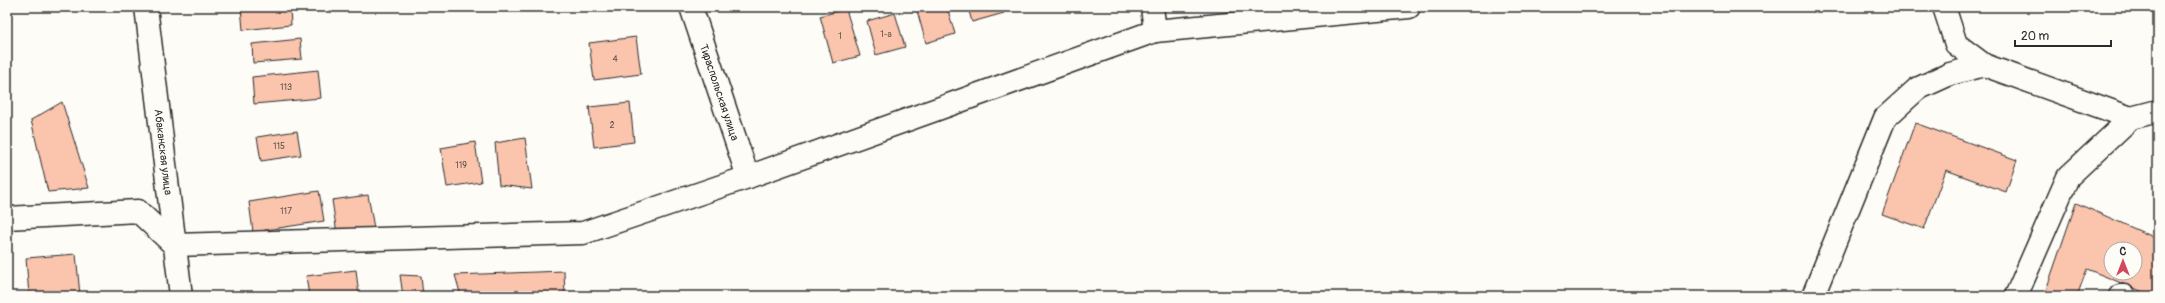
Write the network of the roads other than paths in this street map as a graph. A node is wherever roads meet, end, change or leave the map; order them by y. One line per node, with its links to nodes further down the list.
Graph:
1 (146, 7): 12 (street, Абаканская улица)
2 (691, 7): 10 (street, Тираспольская улица)
3 (1152, 7): 6 (street)
4 (1409, 7): 6 (street)
5 (1944, 7): 7 (street)
6 (1155, 31): 10 (street)
7 (1984, 65): 9 (street); 14 (street)
8 (2158, 111): 9 (street)
9 (2131, 118): 15 (street)
10 (748, 177): 12 (street)
11 (7, 218): 12 (street)
12 (174, 245): 13 (street, Абаканская улица)
13 (181, 296)
14 (1813, 296)
15 (2016, 296)
16 (2120, 296): 17 (street)
17 (2124, 296)

